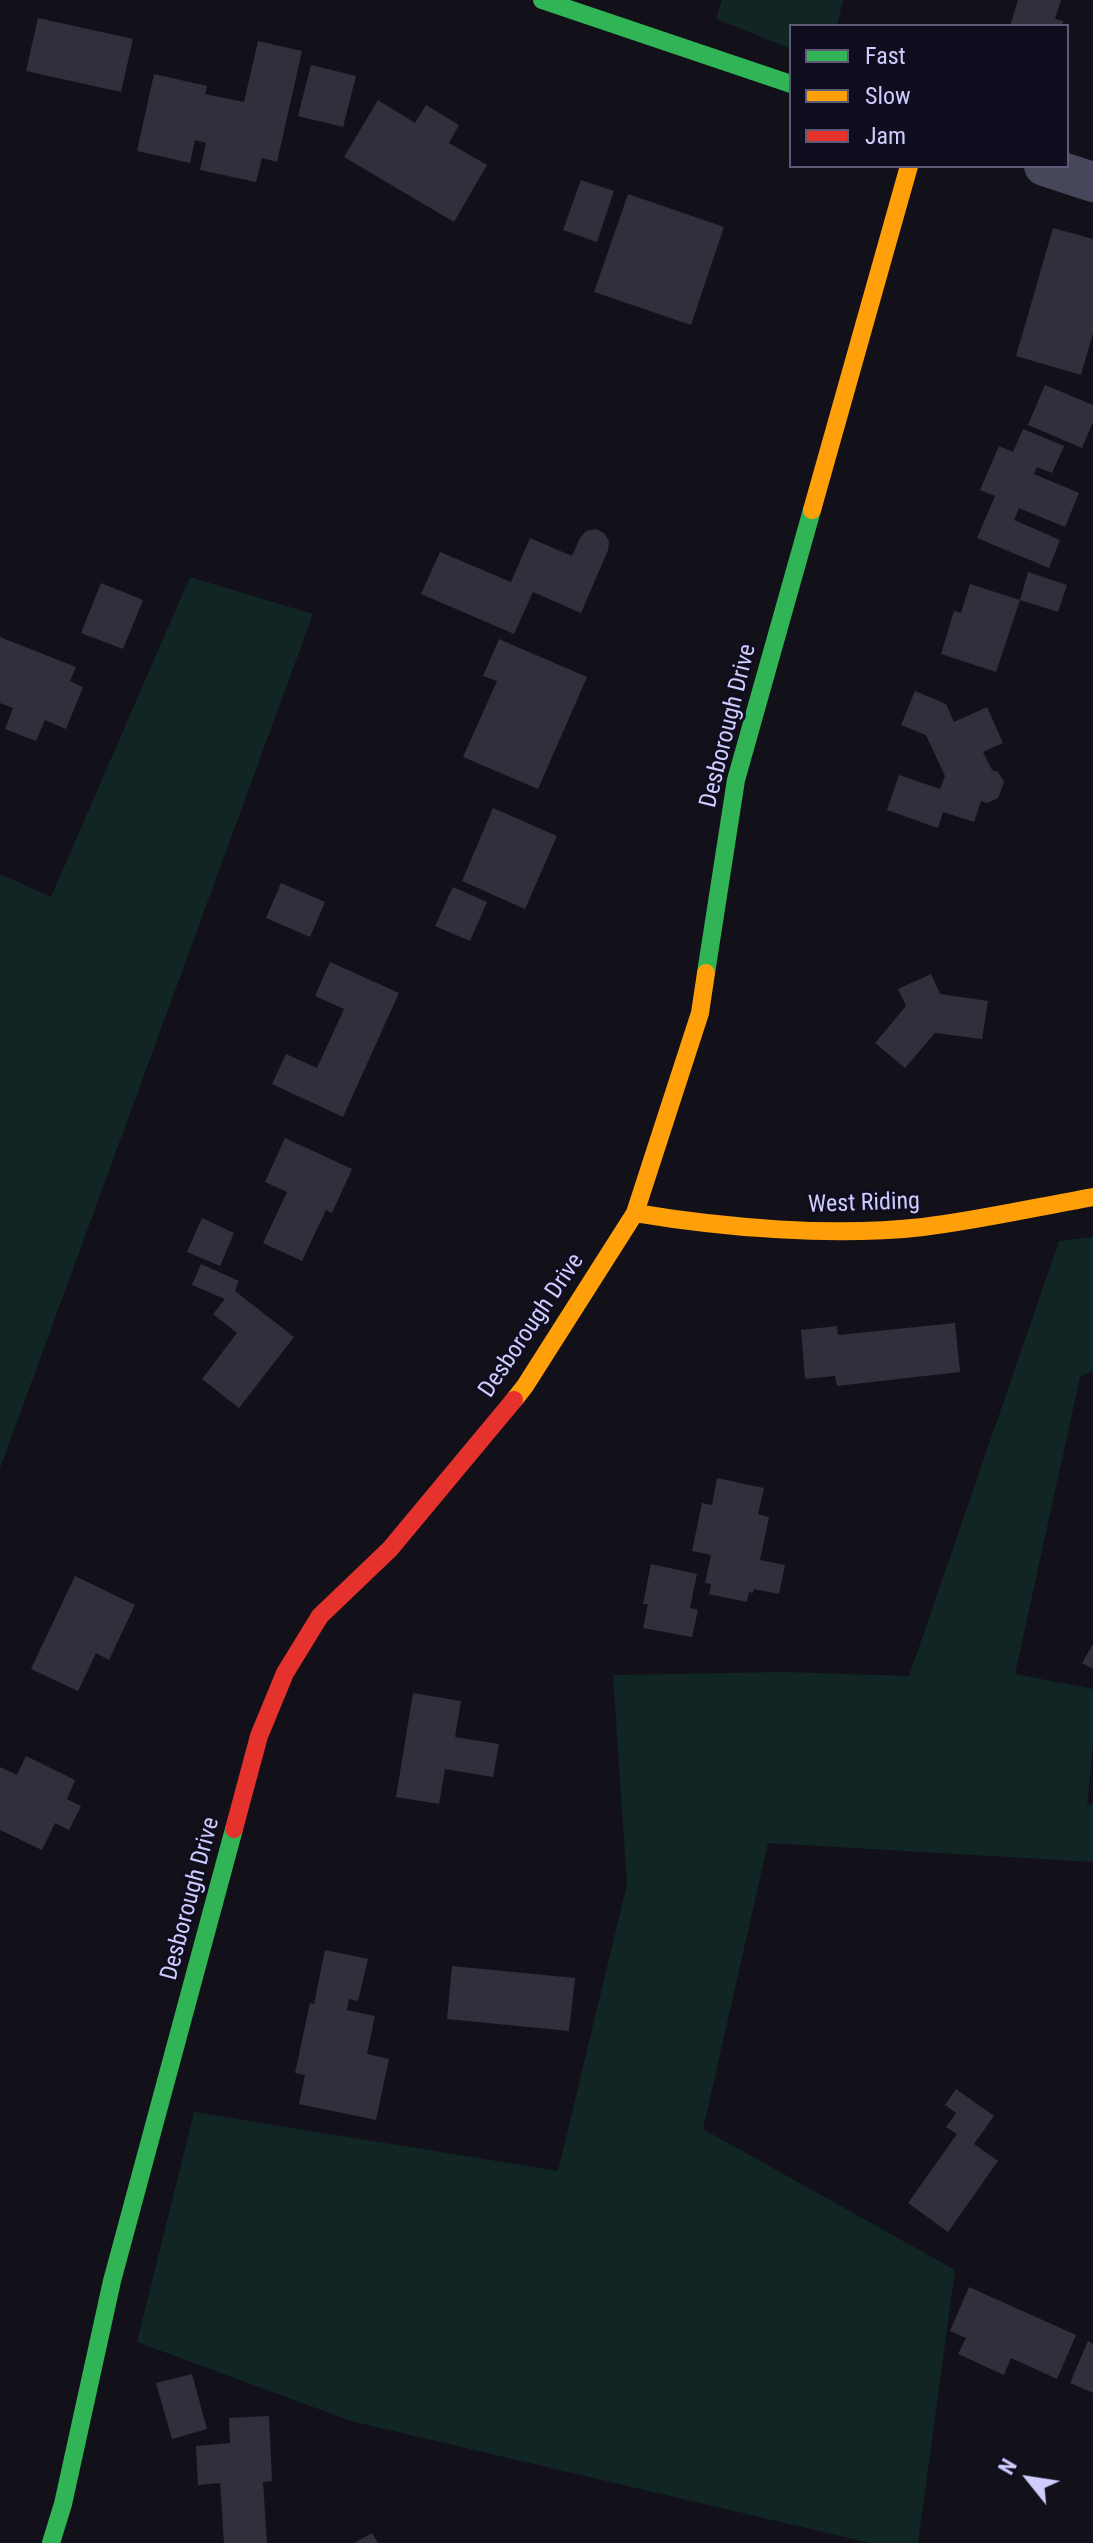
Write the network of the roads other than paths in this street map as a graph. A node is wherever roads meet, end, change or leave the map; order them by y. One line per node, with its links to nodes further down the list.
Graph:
1 (542, 0): 2 (street)
2 (789, 83)
3 (908, 168): 7 (street, Desborough Drive)
4 (1050, 168): 5 (street)
5 (1093, 182)
6 (1093, 1197): 7 (street, West Riding)
7 (635, 1213): 8 (street, Desborough Drive)
8 (51, 2543)

